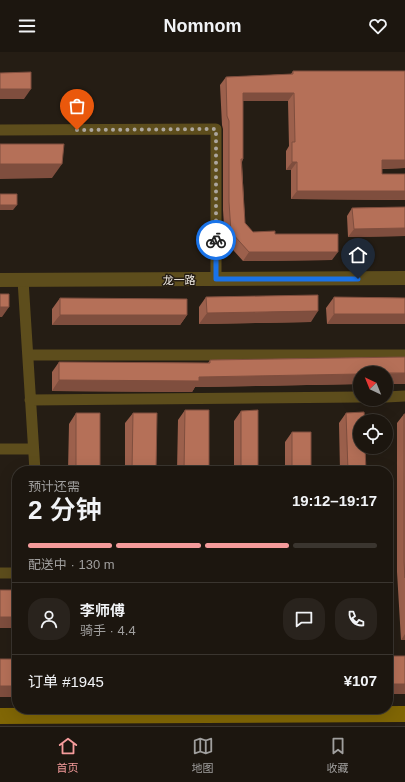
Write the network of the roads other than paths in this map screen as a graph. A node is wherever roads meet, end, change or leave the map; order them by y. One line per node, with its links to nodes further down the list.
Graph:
1 (0, 130): 3 (street)
2 (405, 278): 3 (street, 龙一路)
3 (216, 279): 5 (street, 龙一路)
4 (0, 280): 5 (street, 龙一路)
5 (23, 280): 6 (street)
6 (28, 355): 7 (street); 11 (street)
7 (405, 355)
8 (393, 396): 9 (street)
9 (405, 396)
10 (353, 397): 11 (street)
11 (30, 400): 13 (street)
12 (0, 449): 13 (street)
13 (33, 449): 14 (street)
14 (34, 466)
15 (0, 573): 16 (street)
16 (12, 573)
17 (34, 714): 20 (main road)
18 (120, 714): 21 (main road)
19 (405, 714): 21 (main road)
20 (2, 719)
21 (338, 720)

